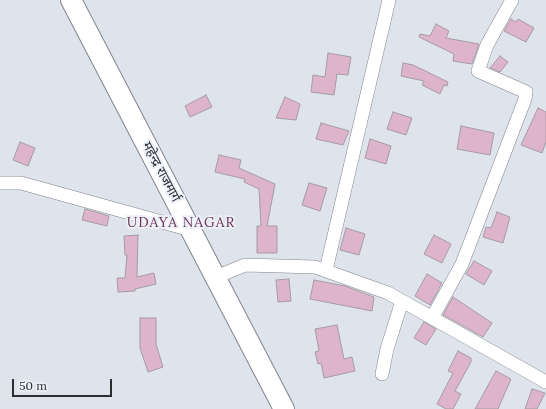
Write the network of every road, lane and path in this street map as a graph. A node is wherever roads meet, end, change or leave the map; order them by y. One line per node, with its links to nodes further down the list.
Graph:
1 (71, 0): 5 (highway, महेन्द्र राजमार्ग)
2 (388, 0): 6 (street)
3 (512, 0): 9 (street)
4 (0, 183): 5 (street)
5 (191, 230): 7 (highway, महेन्द्र राजमार्ग)
6 (326, 270): 7 (street); 8 (street)
7 (216, 277): 12 (highway, महेन्द्र राजमार्ग)
8 (402, 301): 9 (street); 10 (street)
9 (432, 318): 11 (street)
10 (382, 374)
11 (546, 382)
12 (284, 409)

